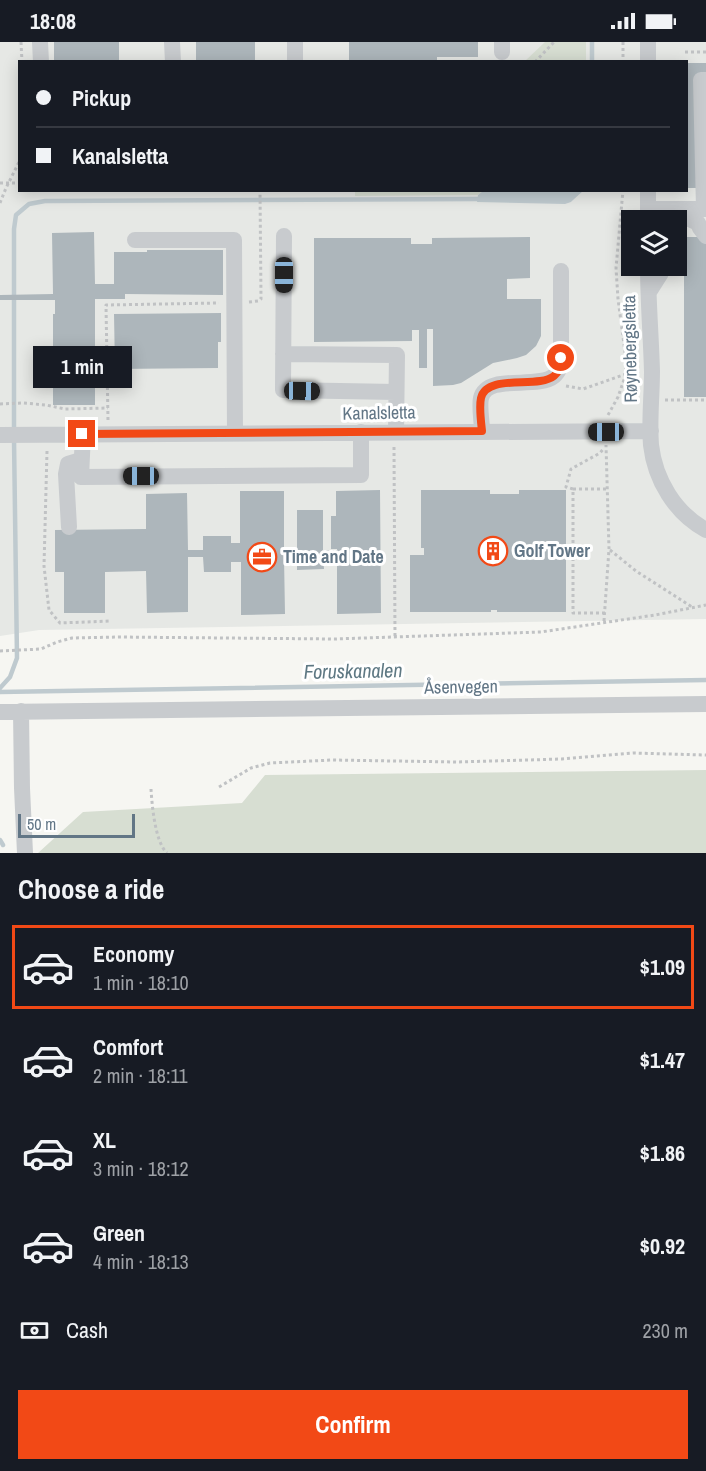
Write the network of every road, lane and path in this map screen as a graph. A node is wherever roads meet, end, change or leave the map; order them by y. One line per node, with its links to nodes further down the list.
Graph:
1 (21, 42): 10 (path)
2 (40, 42): 11 (street)
3 (172, 42): 12 (street)
4 (296, 42): 13 (street)
5 (554, 42): 14 (path)
6 (623, 42): 15 (path)
7 (648, 42): 16 (street)
8 (685, 52): 9 (path)
9 (706, 52)
10 (22, 60)
11 (41, 60)
12 (173, 60)
13 (295, 60)
14 (537, 60)
15 (623, 60)
16 (648, 60)
17 (706, 80): 22 (street)
18 (18, 164): 20 (path)
19 (0, 183): 20 (path)
20 (8, 183): 21 (path); 26 (path)
21 (18, 183)
22 (705, 186): 27 (street)
23 (260, 192): 38 (path)
24 (623, 192): 40 (path)
25 (648, 192): 28 (street)
26 (0, 203)
27 (705, 209): 29 (street)
28 (648, 210)
29 (687, 211)
30 (687, 218): 32 (street)
31 (284, 236): 39 (street)
32 (706, 236)
33 (135, 240): 38 (street)
34 (561, 271): 41 (street)
35 (648, 276): 37 (street, Røynebergsletta)
36 (659, 276): 37 (street)
37 (648, 293): 49 (street, Røynebergsletta)
38 (234, 302): 46 (path); 51 (street)
39 (284, 354): 42 (street); 42 (street)
40 (626, 374): 41 (path); 47 (path)
41 (544, 381): 48 (street)
42 (396, 392): 55 (street)
43 (664, 400): 44 (path)
44 (706, 400)
45 (0, 404): 46 (path)
46 (108, 408): 53 (path)
47 (606, 421)
48 (482, 431): 49 (street, Kanalsletta); 55 (street, Kanalsletta)
49 (651, 431): 61 (street, Røynebergsletta)
50 (361, 432): 51 (street, Kanalsletta); 55 (street, Kanalsletta); 57 (street)
51 (235, 433): 53 (street, Kanalsletta)
52 (82, 434): 53 (street, Kanalsletta); 54 (street, Kanalsletta); 57 (street)
53 (108, 434)
54 (1, 435)
55 (395, 438): 68 (path)
56 (47, 446): 66 (path)
57 (81, 460): 60 (street)
58 (573, 489): 59 (path); 59 (path); 65 (path)
59 (607, 489): 62 (path)
60 (69, 527)
61 (706, 530)
62 (609, 549): 64 (path); 65 (path)
63 (706, 605): 64 (path)
64 (692, 607): 67 (path)
65 (604, 613): 67 (path)
66 (111, 621)
67 (604, 622): 68 (path)
68 (395, 638): 69 (path)
69 (1, 651)
70 (706, 704): 71 (street, Åsenvegen)
71 (21, 711): 72 (street, Åsenvegen); 76 (street)
72 (0, 712)
73 (706, 755): 74 (path)
74 (219, 788)
75 (151, 789): 77 (path)
76 (25, 853)
77 (167, 853)

